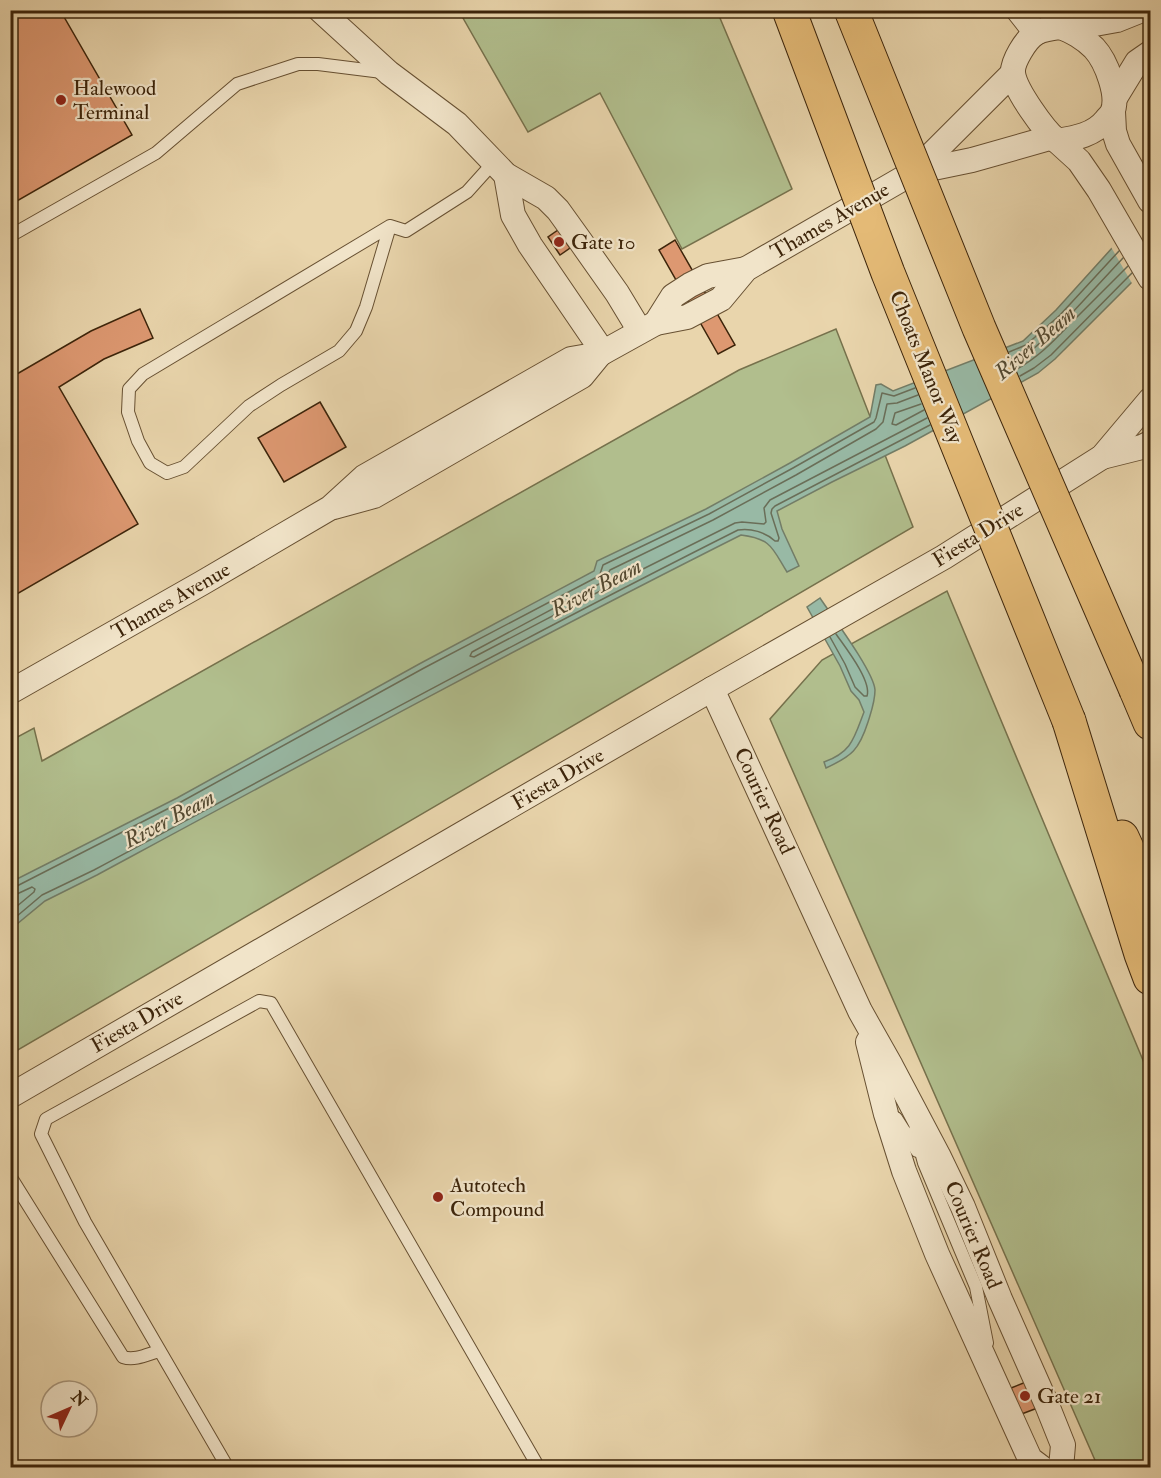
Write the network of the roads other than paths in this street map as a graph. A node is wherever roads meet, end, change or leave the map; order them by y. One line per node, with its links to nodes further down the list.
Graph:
1 (320, 10): 9 (street)
2 (789, 10): 27 (highway, Choats Manor Way, bridge)
3 (851, 10): 26 (highway, bridge)
4 (1018, 10): 7 (street)
5 (1142, 10): 6 (street)
6 (1067, 29): 7 (street); 11 (street)
7 (1036, 33): 10 (street)
8 (1150, 53): 11 (street)
9 (389, 73): 13 (street); 17 (lane)
10 (1013, 73): 12 (street); 14 (street, Thames Avenue)
11 (1114, 105): 12 (street); 15 (street)
12 (1055, 139): 14 (street, Thames Avenue); 18 (street)
13 (500, 168): 16 (lane); 19 (street); 20 (street)
14 (914, 172): 19 (street, Thames Avenue)
15 (1150, 201)
16 (390, 226): 16 (lane)
17 (10, 236)
18 (1150, 278)
19 (648, 327): 20 (street, Thames Avenue)
20 (601, 353): 25 (street, Thames Avenue)
21 (1150, 400): 23 (street, Fiesta Drive)
22 (1150, 443): 23 (street, Fiesta Drive)
23 (1102, 457): 24 (street, Fiesta Drive)
24 (712, 689): 31 (street, Courier Road); 32 (street, Fiesta Drive)
25 (10, 692)
26 (1143, 701): 28 (highway)
27 (1069, 721): 29 (highway); 30 (highway)
28 (1150, 723)
29 (1150, 897)
30 (1150, 978)
31 (893, 1094): 33 (lane); 33 (lane); 37 (street, Courier Road); 38 (street, Courier Road)
32 (10, 1096)
33 (924, 1163): 35 (lane)
34 (10, 1176): 36 (lane)
35 (976, 1287): 37 (lane); 38 (lane)
36 (159, 1351): 39 (lane); 40 (lane)
37 (1026, 1358): 42 (street, Courier Road)
38 (993, 1376): 41 (street, Courier Road)
39 (228, 1467)
40 (539, 1467)
41 (1042, 1467)
42 (1061, 1467)

